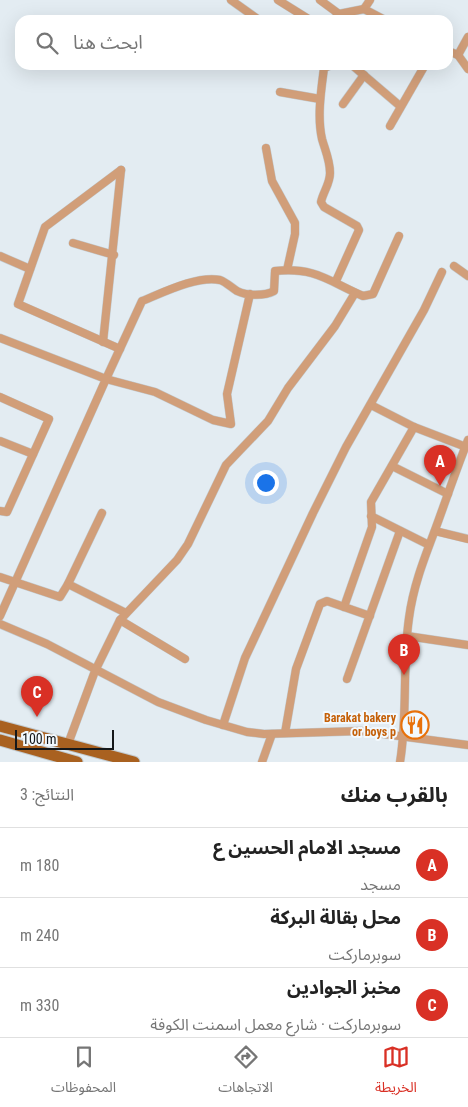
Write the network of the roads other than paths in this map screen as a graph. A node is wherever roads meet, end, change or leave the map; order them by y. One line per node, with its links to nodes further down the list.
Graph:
1 (231, 0): 7 (street)
2 (278, 0): 8 (street)
3 (320, 0): 6 (street)
4 (370, 0): 5 (street)
5 (364, 9): 6 (street); 9 (street)
6 (339, 14)
7 (252, 15)
8 (302, 15)
9 (375, 15)
10 (468, 37): 12 (street)
11 (453, 53): 12 (street)
12 (458, 55): 13 (street)
13 (468, 69)
14 (324, 70): 19 (street)
15 (358, 70): 17 (street)
16 (422, 70): 21 (street)
17 (364, 75): 20 (street); 21 (street)
18 (280, 92): 19 (street)
19 (320, 99): 33 (street)
20 (343, 104)
21 (400, 106): 22 (street)
22 (390, 126)
23 (266, 148): 30 (street)
24 (399, 236): 34 (street)
25 (73, 243): 26 (street)
26 (114, 255): 29 (street); 37 (street)
27 (0, 256): 29 (street)
28 (454, 266): 32 (street)
29 (30, 269): 37 (street)
30 (287, 270): 33 (street); 35 (street)
31 (442, 272): 41 (street)
32 (468, 276)
33 (336, 282): 34 (street)
34 (355, 293): 59 (street)
35 (250, 294): 38 (street); 39 (street)
36 (0, 338): 39 (street)
37 (103, 342): 38 (street)
38 (120, 349): 39 (street)
39 (106, 379): 56 (street)
40 (0, 397): 45 (street)
41 (371, 405): 42 (street); 69 (street)
42 (414, 427): 44 (street); 46 (street)
43 (0, 441): 45 (street)
44 (466, 449): 47 (street)
45 (33, 454): 48 (street)
46 (392, 466): 47 (street); 50 (street)
47 (448, 494): 52 (street)
48 (0, 511)
49 (102, 513): 57 (street)
50 (371, 516): 51 (street); 58 (street)
51 (400, 531): 54 (street); 61 (street)
52 (435, 531): 53 (street); 54 (street)
53 (468, 538)
54 (429, 545): 64 (street)
55 (0, 577): 56 (street)
56 (16, 581): 57 (street); 60 (street)
57 (68, 584): 59 (street)
58 (344, 607): 61 (street); 71 (street)
59 (126, 613): 62 (street)
60 (0, 616)
61 (370, 616): 68 (street)
62 (120, 620): 66 (street); 67 (street)
63 (0, 624): 67 (street)
64 (407, 636): 65 (street); 73 (street)
65 (468, 645)
66 (185, 659)
67 (95, 671): 69 (street); 75 (street)
68 (347, 679)
69 (223, 725): 72 (street)
70 (0, 726): 75 (main road)
71 (285, 733): 72 (street); 73 (street)
72 (272, 734): 80 (street)
73 (404, 736): 76 (street); 81 (street)
74 (0, 740): 77 (main road)
75 (68, 744): 79 (main road)
76 (468, 745)
77 (43, 757): 78 (main road)
78 (77, 762)
79 (134, 762)
80 (262, 762)
81 (400, 762)

